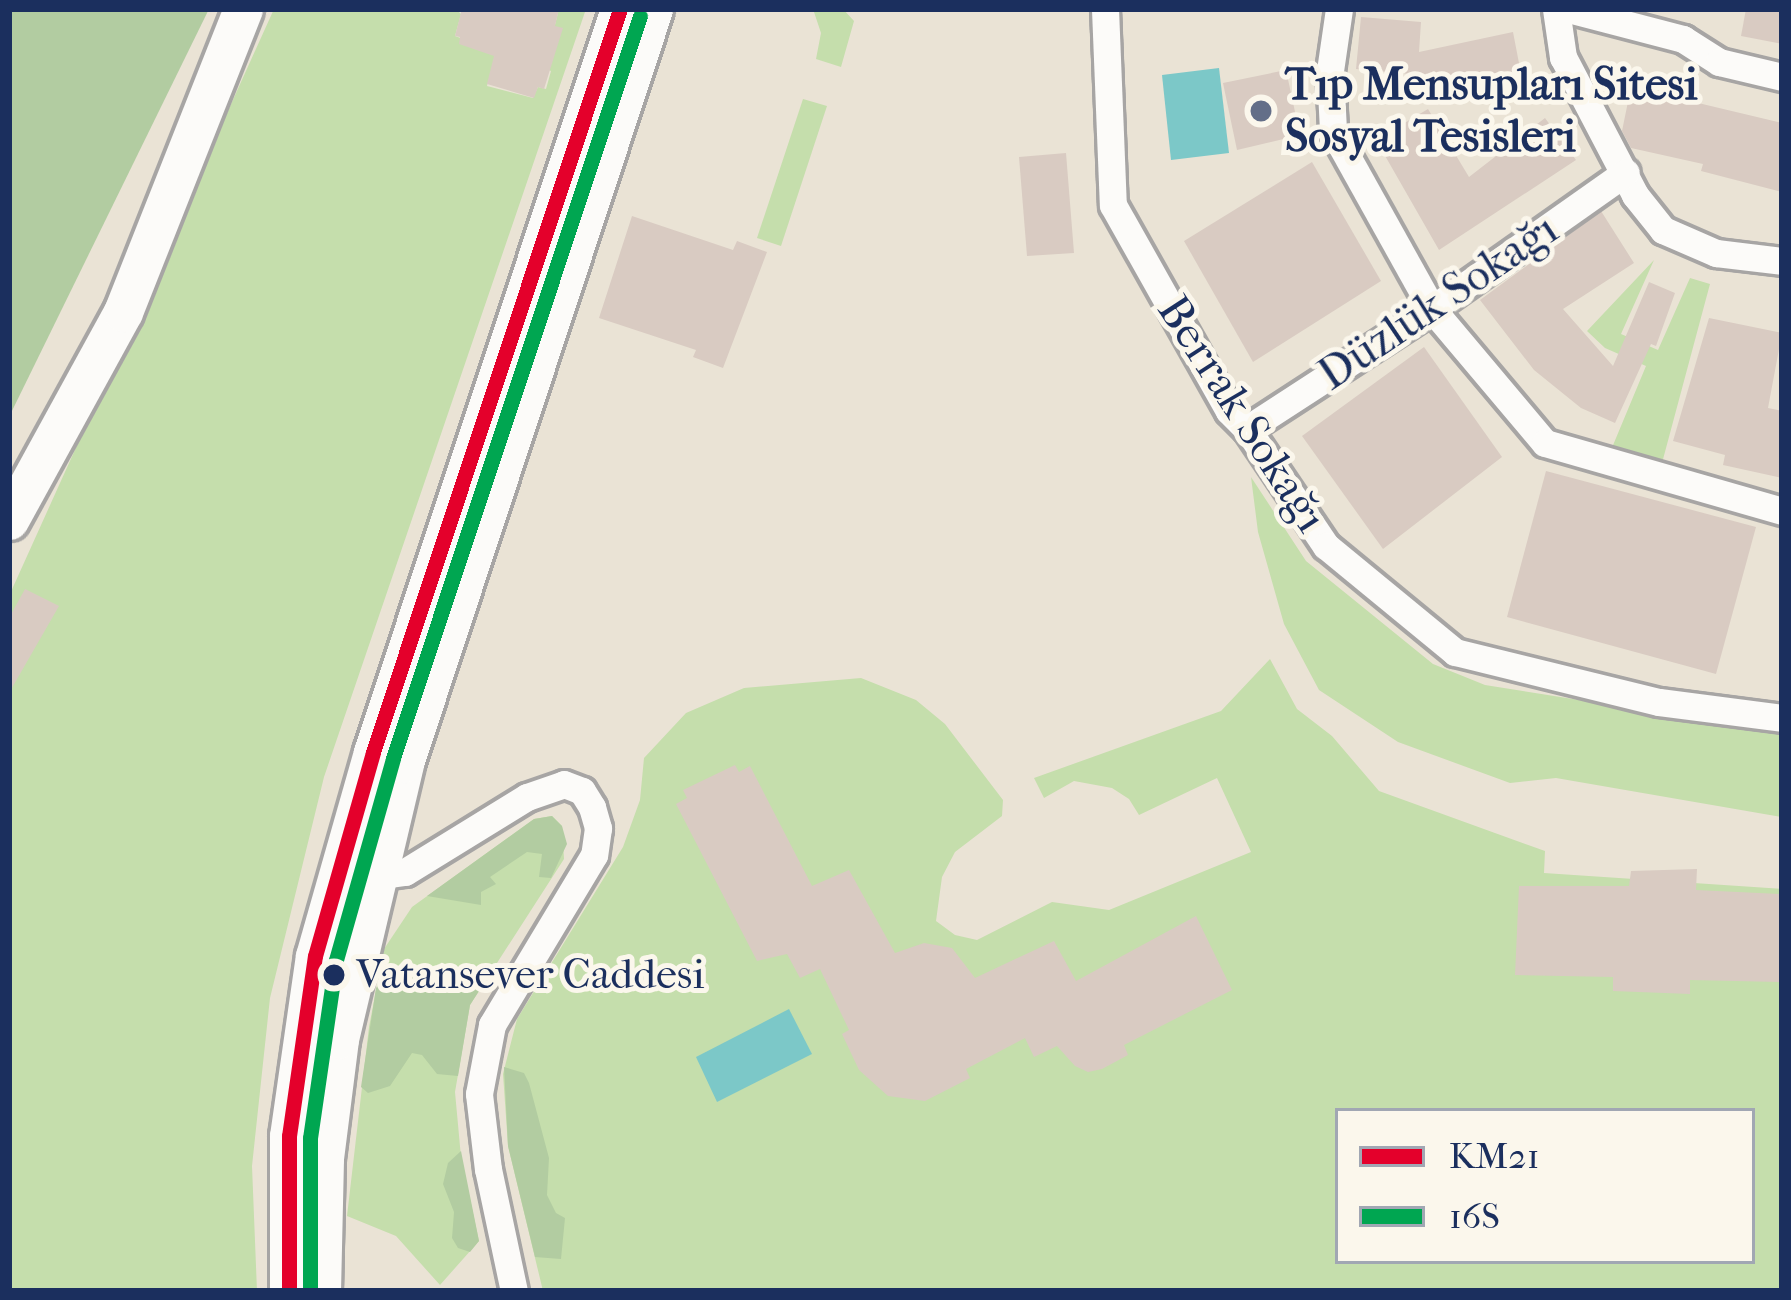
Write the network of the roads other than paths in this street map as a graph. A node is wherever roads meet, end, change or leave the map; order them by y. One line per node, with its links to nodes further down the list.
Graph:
1 (243, 9): 14 (main road)
2 (620, 9): 16 (main road)
3 (653, 9): 16 (main road)
4 (1105, 9): 12 (street, Berrak Sokağı)
5 (1339, 9): 11 (street)
6 (1556, 9): 9 (street)
7 (1568, 9): 8 (street)
8 (1782, 77)
9 (1627, 172): 10 (street); 11 (street, Düzlük Sokağı)
10 (1782, 261)
11 (1432, 310): 12 (street, Düzlük Sokağı); 13 (street)
12 (1247, 429): 15 (street, Berrak Sokağı)
13 (1782, 511)
14 (9, 520)
15 (1782, 718)
16 (357, 873): 17 (main road); 18 (main road); 19 (street)
17 (289, 1291)
18 (321, 1291)
19 (514, 1291)

